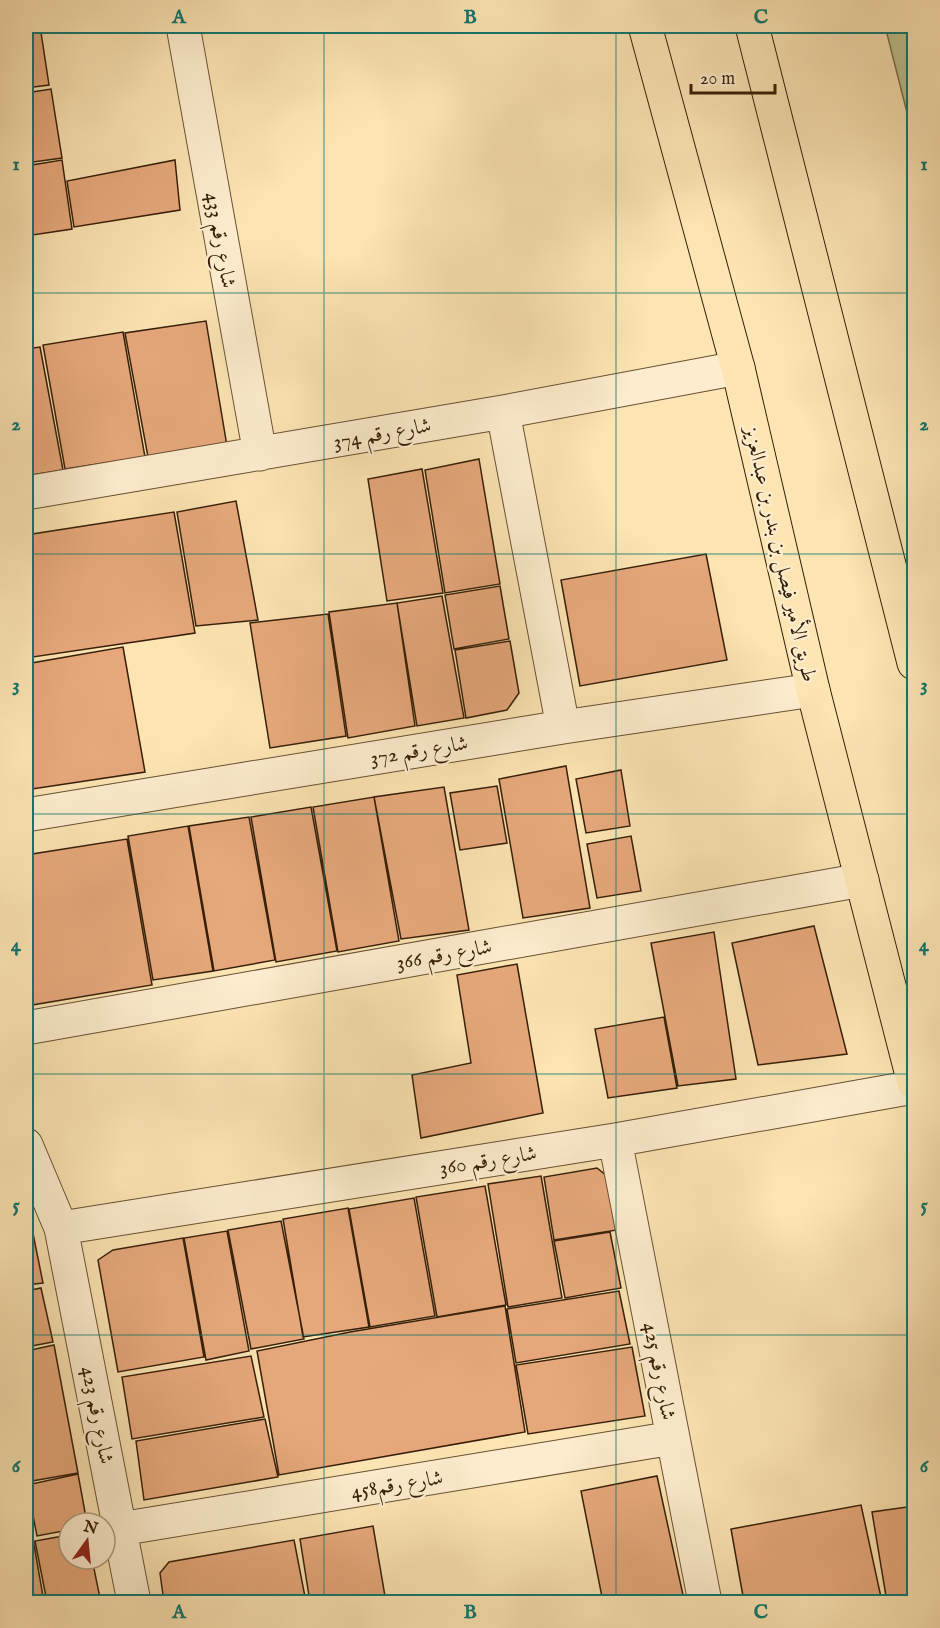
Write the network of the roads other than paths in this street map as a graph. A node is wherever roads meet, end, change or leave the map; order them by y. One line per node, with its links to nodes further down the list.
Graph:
1 (183, 26): 6 (street, شارع رقم 433)
2 (645, 26): 4 (main road, طريق الأمير فيصل بن بندر بن عبدالعزيز)
3 (752, 26): 8 (main road)
4 (738, 368): 5 (street, شارع رقم 374); 9 (main road, طريق الأمير فيصل بن بندر بن عبدالعزيز)
5 (503, 412): 6 (street, شارع رقم 374); 10 (street)
6 (260, 454): 7 (street, شارع رقم 374)
7 (26, 493)
8 (915, 663)
9 (813, 690): 10 (street, شارع رقم 372); 12 (main road, طريق الأمير فيصل بن بندر بن عبدالعزيز)
10 (563, 727): 11 (street, شارع رقم 372)
11 (26, 815)
12 (862, 880): 13 (street, شارع رقم 366); 14 (main road, طريق الأمير فيصل بن بندر بن عبدالعزيز)
13 (26, 1028)
14 (915, 1085): 15 (street, شارع رقم 360)
15 (615, 1140): 17 (street, شارع رقم 360); 18 (street, شارع رقم 425)
16 (26, 1144): 17 (street, شارع رقم 423)
17 (61, 1228): 19 (street, شارع رقم 423)
18 (673, 1438): 19 (street, شارع رقم458); 21 (street, شارع رقم 425)
19 (120, 1529): 20 (street, شارع رقم 423)
20 (134, 1602)
21 (705, 1602)

